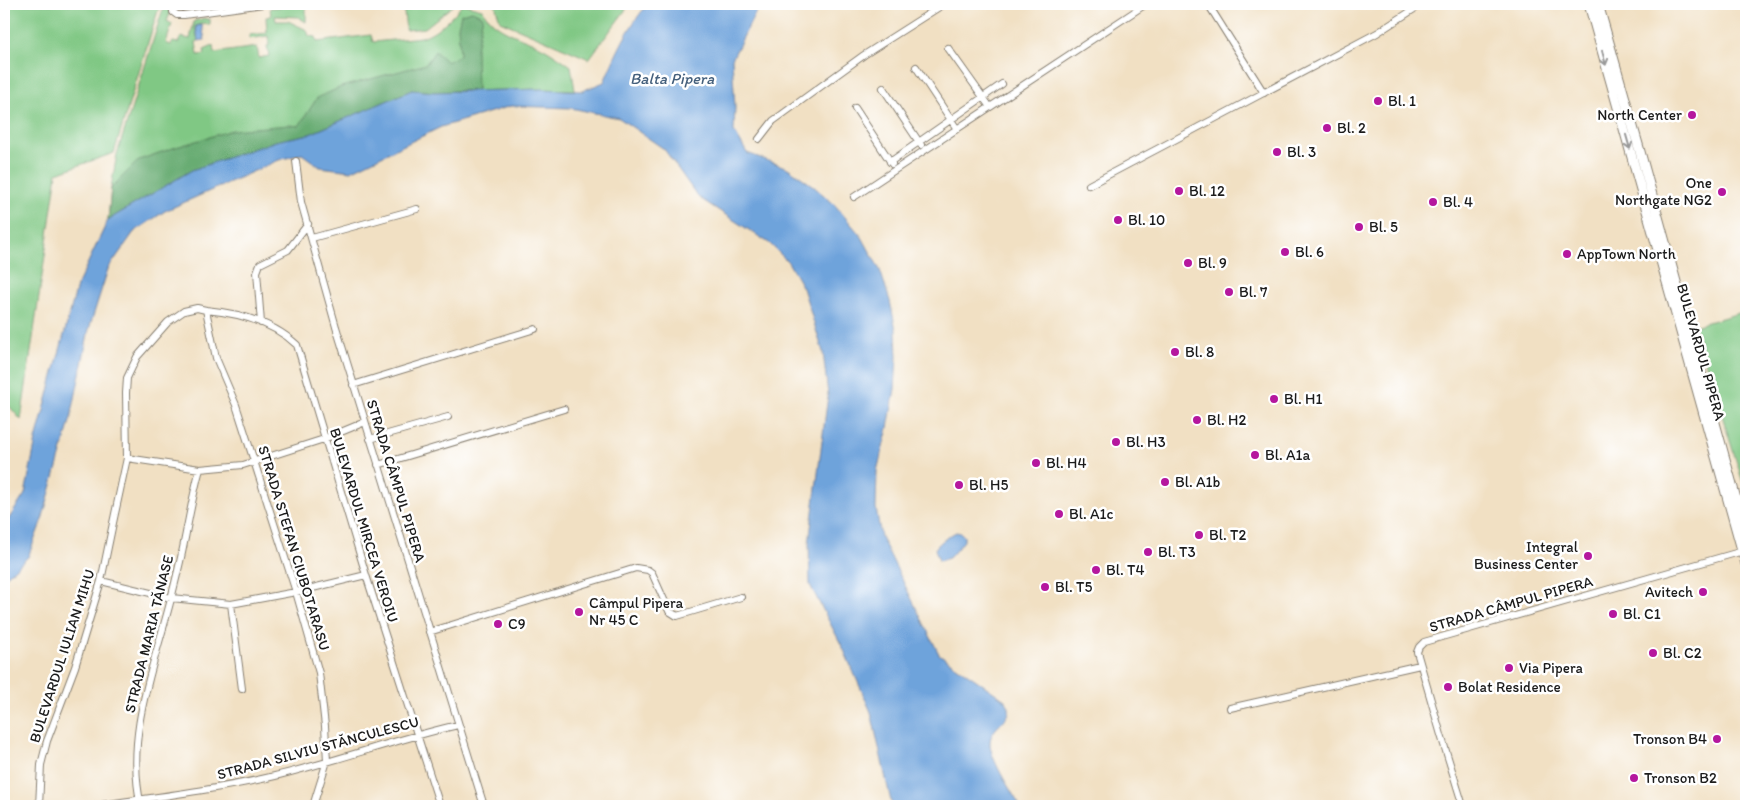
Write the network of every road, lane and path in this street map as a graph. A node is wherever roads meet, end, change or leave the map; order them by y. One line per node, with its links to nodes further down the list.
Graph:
1 (174, 4): 2 (street)
2 (263, 4)
3 (944, 4): 19 (street)
4 (1146, 4): 15 (street)
5 (1208, 4): 13 (street)
6 (1422, 4): 13 (street)
7 (1589, 4): 44 (main road, BULEVARDUL PIPERA, one-way to 44)
8 (1598, 4): 43 (main road, BULEVARDUL PIPERA)
9 (948, 48): 14 (street)
10 (916, 67): 17 (street)
11 (1002, 84): 14 (street)
12 (883, 88): 20 (street)
13 (1264, 93): 25 (street)
14 (983, 98): 15 (street); 17 (street)
15 (990, 107): 18 (street)
16 (855, 108): 23 (street)
17 (951, 120): 18 (street); 20 (street)
18 (957, 129): 21 (street)
19 (759, 139)
20 (920, 142): 21 (street); 23 (street)
21 (925, 150): 24 (street)
22 (296, 161): 28 (street, STRADA CÂMPUL PIPERA)
23 (890, 162): 24 (street)
24 (895, 170): 26 (street)
25 (1089, 184)
26 (854, 197)
27 (416, 209): 29 (street)
28 (308, 224): 29 (street, STRADA CÂMPUL PIPERA); 31 (street)
29 (312, 238): 33 (street, STRADA CÂMPUL PIPERA)
30 (206, 310): 31 (street, BULEVARDUL MIRCEA VEROIU); 39 (street, BULEVARDUL IULIAN MIHU); 40 (street, STRADA STEFAN CIUBOTARASU)
31 (261, 323): 37 (street, BULEVARDUL MIRCEA VEROIU)
32 (535, 329): 33 (street)
33 (353, 385): 36 (street, STRADA CÂMPUL PIPERA)
34 (564, 408): 41 (street)
35 (448, 417): 38 (street)
36 (365, 422): 37 (street); 38 (street, STRADA CÂMPUL PIPERA)
37 (324, 439): 40 (street); 46 (street, BULEVARDUL MIRCEA VEROIU)
38 (370, 439): 41 (street, STRADA CÂMPUL PIPERA)
39 (127, 458): 42 (street); 47 (street, BULEVARDUL IULIAN MIHU)
40 (254, 462): 42 (street); 48 (street, STRADA STEFAN CIUBOTARASU)
41 (378, 465): 52 (street, STRADA CÂMPUL PIPERA)
42 (200, 469): 50 (street, STRADA MARIA TĂNASE)
43 (1746, 535)
44 (1743, 551): 45 (main road, BULEVARDUL PIPERA); 53 (street, STRADA CÂMPUL PIPERA)
45 (1746, 564)
46 (366, 575): 48 (street); 57 (street, BULEVARDUL MIRCEA VEROIU)
47 (101, 581): 50 (street); 60 (street, BULEVARDUL IULIAN MIHU)
48 (296, 592): 51 (street); 58 (street, STRADA STEFAN CIUBOTARASU)
49 (741, 597): 52 (street)
50 (171, 598): 51 (street); 59 (street, STRADA MARIA TĂNASE)
51 (231, 604): 54 (street)
52 (429, 632): 56 (street, STRADA CÂMPUL PIPERA)
53 (1420, 665): 55 (street); 65 (street, STRADA CÂMPUL PIPERA)
54 (242, 689)
55 (1230, 708)
56 (458, 725): 57 (street, STRADA SILVIU STĂNCULESCU); 64 (street, STRADA CÂMPUL PIPERA)
57 (416, 734): 58 (street, STRADA SILVIU STĂNCULESCU); 63 (street, BULEVARDUL MIRCEA VEROIU)
58 (326, 761): 59 (street, STRADA SILVIU STĂNCULESCU); 62 (street, STRADA STEFAN CIUBOTARASU)
59 (140, 803): 61 (street, STRADA SILVIU STĂNCULESCU)
60 (39, 806)
61 (95, 806)
62 (313, 806)
63 (440, 806)
64 (484, 806)
65 (1464, 806)

